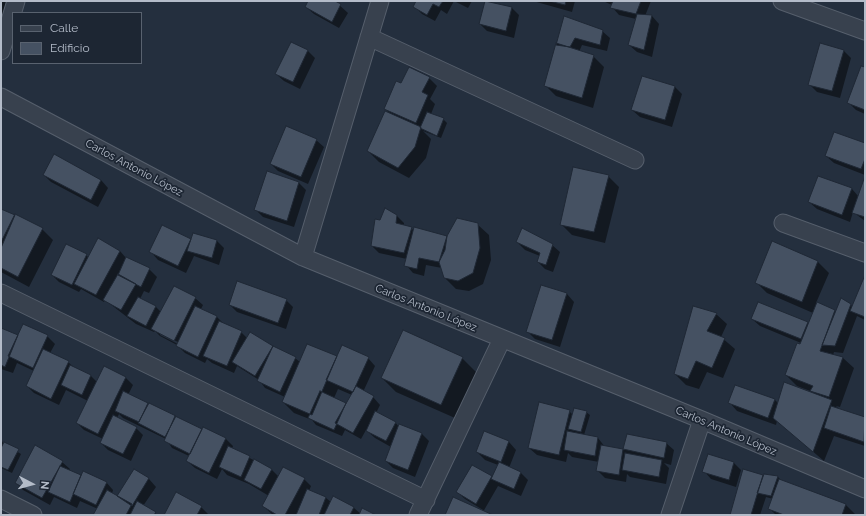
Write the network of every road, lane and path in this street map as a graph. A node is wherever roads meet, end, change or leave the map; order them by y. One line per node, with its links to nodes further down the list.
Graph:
1 (16, 1): 4 (street)
2 (380, 1): 7 (street)
3 (782, 1): 6 (street)
4 (13, 12)
5 (12, 14): 8 (street)
6 (865, 31)
7 (370, 37): 10 (street); 13 (street)
8 (1, 51)
9 (1, 97): 13 (street, Carlos Antonio López)
10 (635, 160)
11 (783, 223): 12 (street)
12 (865, 253)
13 (303, 257): 15 (street, Carlos Antonio López)
14 (1, 293): 19 (street)
15 (502, 339): 16 (street, Carlos Antonio López); 19 (street)
16 (702, 420): 17 (street, Carlos Antonio López); 21 (street)
17 (865, 489)
18 (1, 499): 20 (street)
19 (422, 508)
20 (33, 515)
21 (670, 515)

